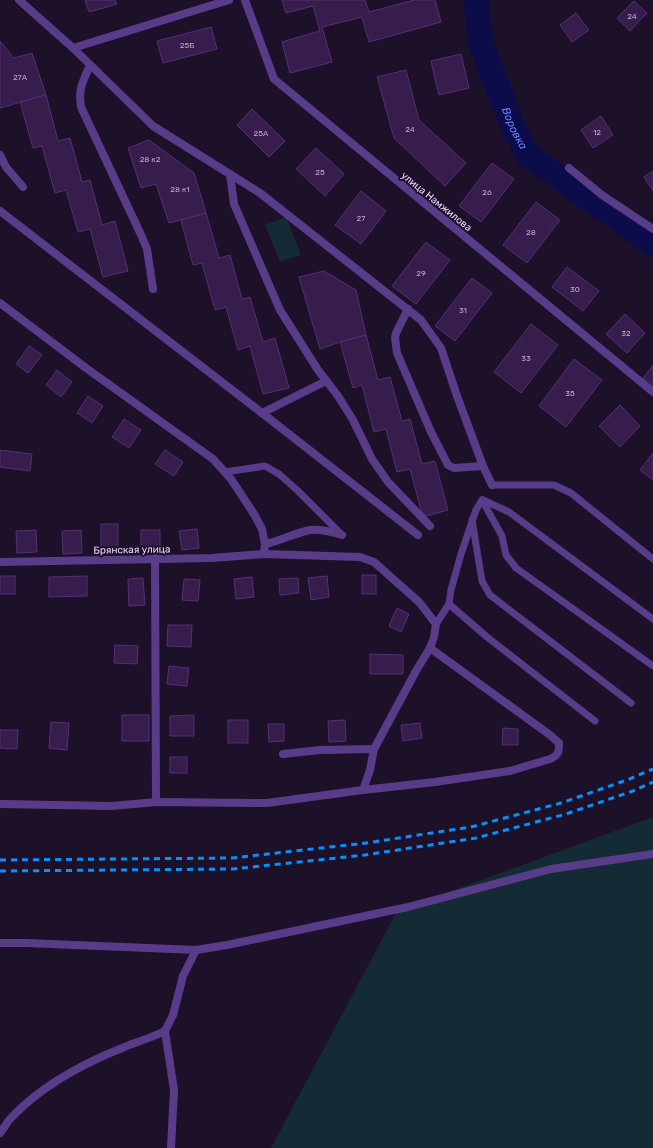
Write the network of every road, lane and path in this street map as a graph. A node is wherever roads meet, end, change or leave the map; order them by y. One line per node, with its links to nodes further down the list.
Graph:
1 (18, 0): 4 (street)
2 (229, 0): 4 (street)
3 (245, 0): 16 (street, улица Намжилова)
4 (73, 48): 5 (street)
5 (90, 65): 8 (street); 12 (street)
6 (0, 155): 9 (street)
7 (569, 168): 11 (street)
8 (230, 174): 14 (street); 15 (street)
9 (23, 186)
10 (0, 211): 17 (street)
11 (653, 228)
12 (153, 289)
13 (0, 303): 19 (street)
14 (408, 309): 18 (street); 18 (street)
15 (326, 381): 17 (street); 23 (street)
16 (653, 392)
17 (262, 413): 25 (street)
18 (483, 466): 20 (street)
19 (225, 472): 24 (lane); 26 (street)
20 (492, 485): 29 (lane)
21 (482, 500): 22 (lane); 32 (lane); 35 (lane)
22 (472, 520): 31 (lane); 36 (lane)
23 (430, 526)
24 (342, 535): 26 (street)
25 (418, 535)
26 (265, 544): 27 (street)
27 (264, 554): 28 (street, Брянская улица); 33 (street, Брянская улица)
28 (155, 558): 30 (street, Брянская улица); 41 (street)
29 (653, 559)
30 (0, 562)
31 (449, 604): 33 (lane); 37 (lane)
32 (653, 619)
33 (436, 624): 34 (street)
34 (430, 648): 38 (street); 40 (street)
35 (653, 666)
36 (631, 703)
37 (595, 721)
38 (374, 749): 39 (street); 40 (street)
39 (282, 754)
40 (363, 790): 41 (street)
41 (156, 802): 42 (street)
42 (0, 804)
43 (652, 856): 45 (street)
44 (0, 943): 45 (street)
45 (196, 950): 46 (street)
46 (165, 1031): 47 (street); 48 (street)
47 (0, 1133)
48 (171, 1148)

